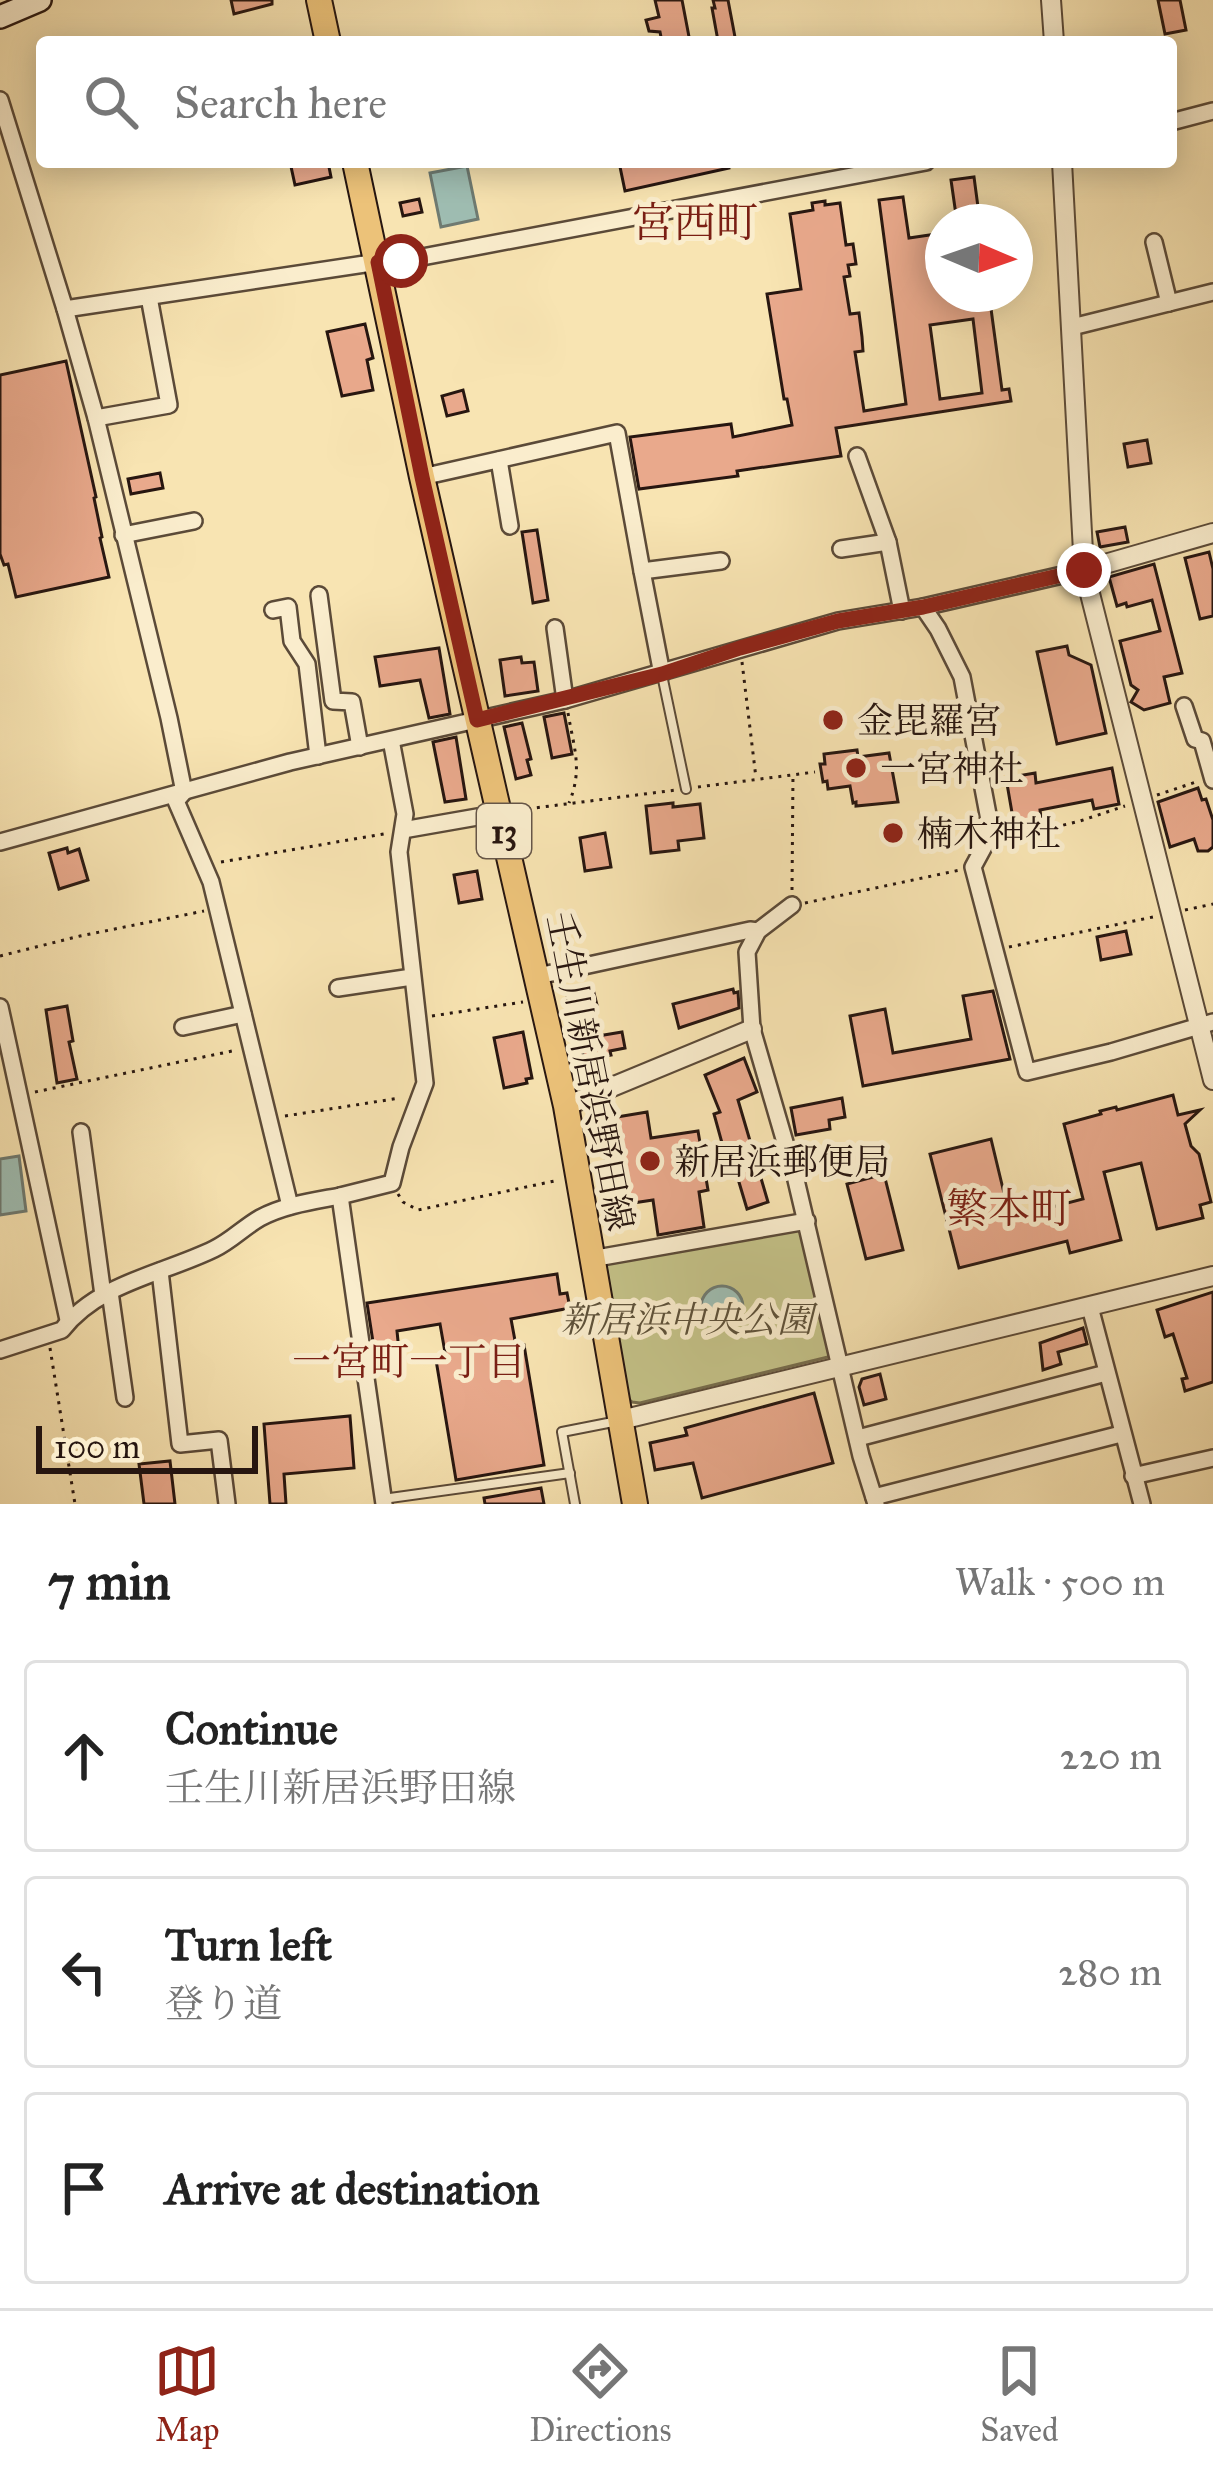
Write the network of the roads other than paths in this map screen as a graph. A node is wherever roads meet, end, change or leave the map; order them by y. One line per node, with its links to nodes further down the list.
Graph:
1 (40, 0): 4 (main road)
2 (319, 0): 5 (main road)
3 (1052, 0): 6 (street)
4 (0, 17)
5 (327, 36)
6 (1054, 36)
7 (0, 100): 18 (street)
8 (1213, 112): 9 (street)
9 (1177, 121)
10 (356, 168): 14 (main road, 壬生川新居浜野田線 / 13)
11 (894, 168): 14 (street)
12 (1063, 168): 19 (street)
13 (1154, 242): 17 (street)
14 (378, 262): 16 (street); 23 (main road, 壬生川新居浜野田線 / 13)
15 (1213, 292): 17 (street)
16 (149, 297): 18 (street); 20 (street)
17 (1169, 303): 19 (street)
18 (65, 308): 20 (street)
19 (1072, 327): 31 (street)
20 (96, 418): 27 (street)
21 (857, 456): 28 (street)
22 (499, 460): 23 (street); 25 (street); 32 (street)
23 (422, 477): 41 (main road, 壬生川新居浜野田線 / 13)
24 (194, 521): 27 (street)
25 (510, 526)
26 (1213, 533): 31 (street)
27 (123, 535): 48 (street)
28 (888, 542): 29 (street); 36 (street)
29 (841, 549)
30 (721, 561): 32 (street)
31 (1084, 570): 34 (street); 59 (street)
32 (642, 571): 38 (street)
33 (319, 595): 44 (street)
34 (923, 607): 36 (street); 59 (street)
35 (273, 610): 45 (street)
36 (902, 611): 38 (street)
37 (555, 628): 39 (street)
38 (662, 674): 39 (street); 47 (lane)
39 (566, 700): 41 (street)
40 (1184, 706): 43 (street)
41 (477, 720): 42 (street); 49 (main road, 壬生川新居浜野田線 / 13)
42 (391, 740): 44 (street); 50 (street)
43 (1208, 740): 46 (street)
44 (360, 747): 45 (street)
45 (318, 756): 48 (street)
46 (1212, 778)
47 (686, 789)
48 (184, 792): 51 (street); 58 (street)
49 (500, 813): 50 (street); 56 (main road, 壬生川新居浜野田線 / 13)
50 (403, 830): 54 (street)
51 (0, 842)
52 (792, 905): 53 (street)
53 (758, 931): 56 (street); 61 (street)
54 (412, 977): 55 (street); 65 (street)
55 (338, 988)
56 (541, 988): 63 (main road, 壬生川新居浜野田線 / 13)
57 (0, 1007): 73 (street)
58 (243, 1014): 60 (street); 66 (street)
59 (1206, 1024): 62 (street)
60 (183, 1027)
61 (752, 1029): 63 (street); 67 (street)
62 (1213, 1080)
63 (566, 1106): 68 (main road, 壬生川新居浜野田線 / 13)
64 (81, 1132): 71 (street)
65 (340, 1196): 66 (street); 86 (street)
66 (290, 1206): 69 (street)
67 (807, 1221): 68 (street); 75 (street)
68 (591, 1259): 78 (main road, 壬生川新居浜野田線 / 13)
69 (160, 1271): 71 (street); 87 (street)
70 (1213, 1276): 72 (street)
71 (106, 1293): 73 (street); 77 (street)
72 (1090, 1307): 75 (street); 76 (street)
73 (68, 1319): 74 (street)
74 (0, 1350)
75 (841, 1369): 78 (street); 80 (street)
76 (1106, 1373): 79 (street); 80 (street)
77 (125, 1398)
78 (621, 1420): 82 (lane); 90 (main road, 壬生川新居浜野田線 / 13)
79 (1121, 1434): 83 (street); 85 (street)
80 (858, 1438): 85 (street)
81 (1213, 1458): 83 (street)
82 (570, 1473): 84 (lane); 89 (lane)
83 (1133, 1476): 91 (street)
84 (431, 1492): 86 (lane); 88 (lane)
85 (875, 1500)
86 (384, 1502)
87 (226, 1504)
88 (433, 1504)
89 (575, 1504)
90 (634, 1504)
91 (1142, 1504)

